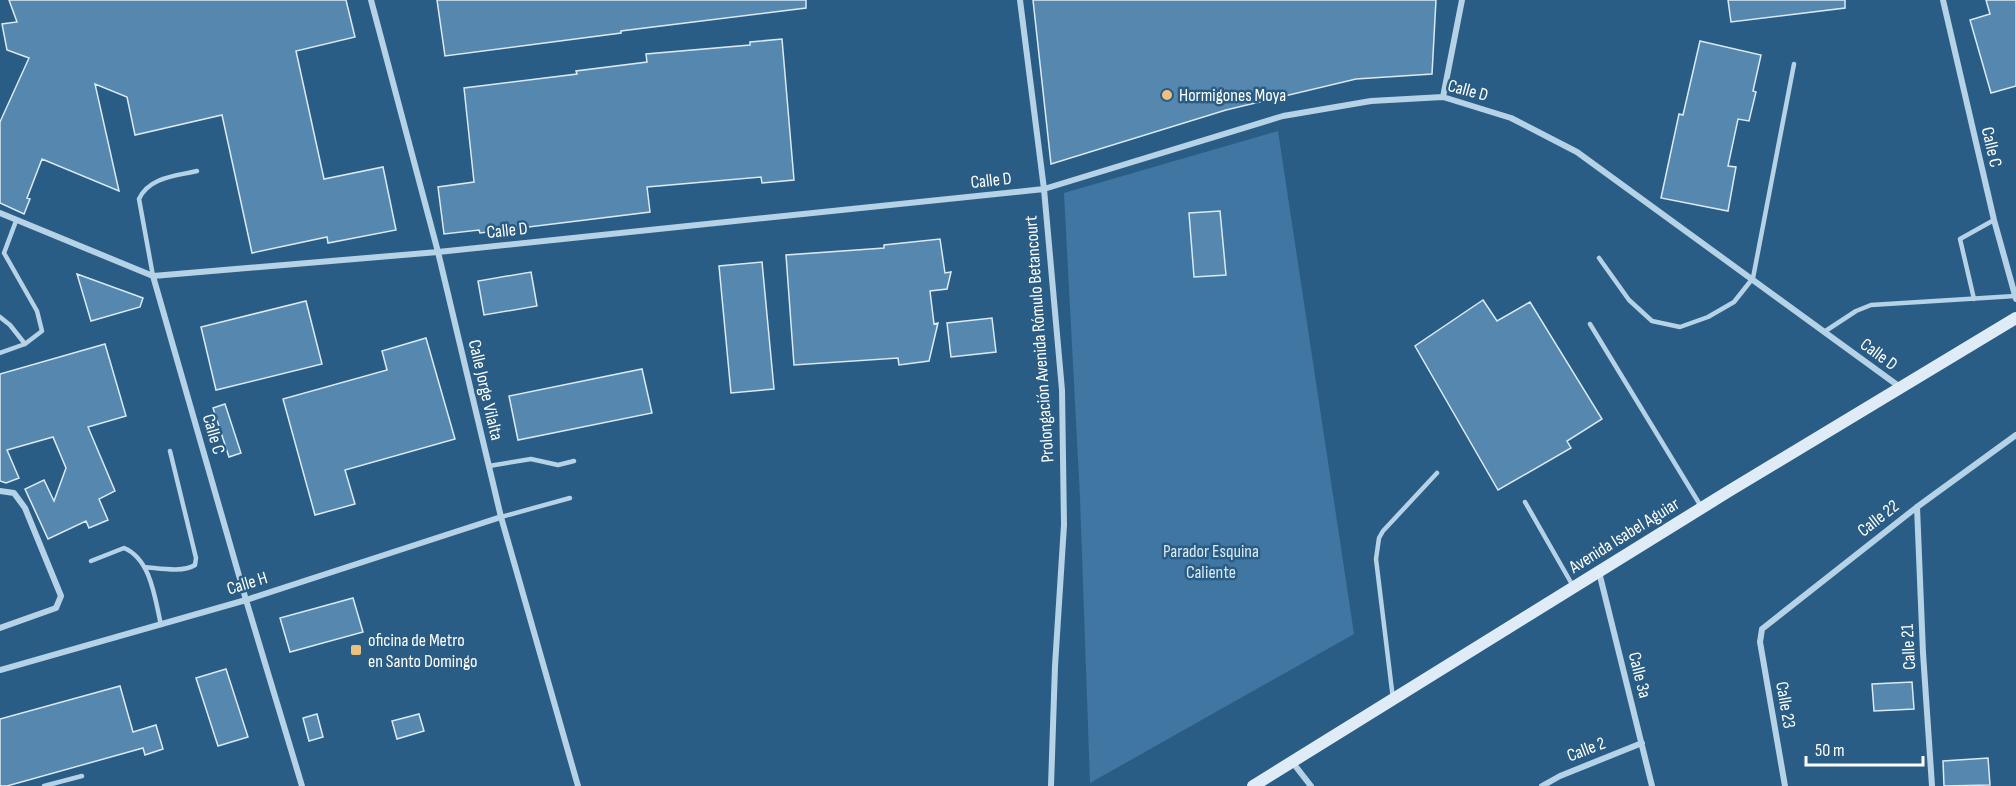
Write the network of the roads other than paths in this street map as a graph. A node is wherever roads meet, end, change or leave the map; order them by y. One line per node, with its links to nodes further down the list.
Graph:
1 (371, 0): 12 (street, Calle Jorge Vilalta)
2 (1020, 0): 8 (street, Prolongación Avenida Rómulo Betancourt)
3 (1462, 0): 6 (street)
4 (1942, 0): 10 (street, Calle C)
5 (1794, 64): 15 (lane)
6 (1443, 97): 8 (street, Calle D); 15 (street, Calle D)
7 (197, 171): 14 (lane)
8 (1044, 189): 12 (street, Calle D); 52 (street, Prolongación Avenida Rómulo Betancourt)
9 (0, 213): 11 (street, Calle D)
10 (1994, 220): 16 (street, Calle C); 17 (lane)
11 (16, 221): 14 (street, Calle D); 22 (lane)
12 (438, 252): 14 (street, Calle D); 28 (street, Calle Jorge Vilalta)
13 (1599, 258): 15 (lane)
14 (153, 276): 40 (street, Calle C)
15 (1753, 278): 21 (street, Calle D)
16 (2016, 298): 17 (lane)
17 (1974, 299): 21 (lane)
18 (0, 317): 22 (lane)
19 (2016, 318): 24 (main road, Avenida Isabel Aguiar)
20 (1590, 324): 34 (lane)
21 (1824, 332): 24 (street, Calle D)
22 (25, 344): 23 (lane)
23 (0, 353)
24 (1900, 387): 34 (main road, Avenida Isabel Aguiar)
25 (2016, 435): 33 (street, Calle 22)
26 (170, 451): 37 (lane)
27 (574, 461): 28 (lane)
28 (489, 466): 35 (street, Calle Jorge Vilalta)
29 (1437, 473): 45 (lane)
30 (0, 491): 42 (street)
31 (570, 498): 35 (lane)
32 (1526, 502): 39 (lane)
33 (1917, 507): 43 (street, Calle 22); 58 (street, Calle 21)
34 (1702, 508): 38 (main road, Avenida Isabel Aguiar)
35 (501, 517): 40 (street, Calle H); 51 (street, Calle Jorge Vilalta)
36 (91, 561): 37 (lane)
37 (144, 567): 41 (lane)
38 (1599, 572): 39 (main road, Avenida Isabel Aguiar); 46 (street, Calle 3a)
39 (1573, 587): 45 (main road, Avenida Isabel Aguiar)
40 (246, 600): 41 (street, Calle H); 50 (street, Calle C)
41 (161, 625): 44 (street, Calle H)
42 (0, 628)
43 (1762, 629): 57 (street, Calle 23)
44 (0, 670)
45 (1394, 700): 47 (main road, Avenida Isabel Aguiar)
46 (1642, 743): 55 (street, Calle 2); 56 (street, Calle 3a)
47 (1293, 763): 53 (main road, Avenida Isabel Aguiar); 54 (street)
48 (82, 776): 49 (lane)
49 (44, 786)
50 (302, 786)
51 (578, 786)
52 (1051, 786)
53 (1253, 786)
54 (1311, 786)
55 (1542, 786)
56 (1652, 786)
57 (1785, 786)
58 (1932, 786)

